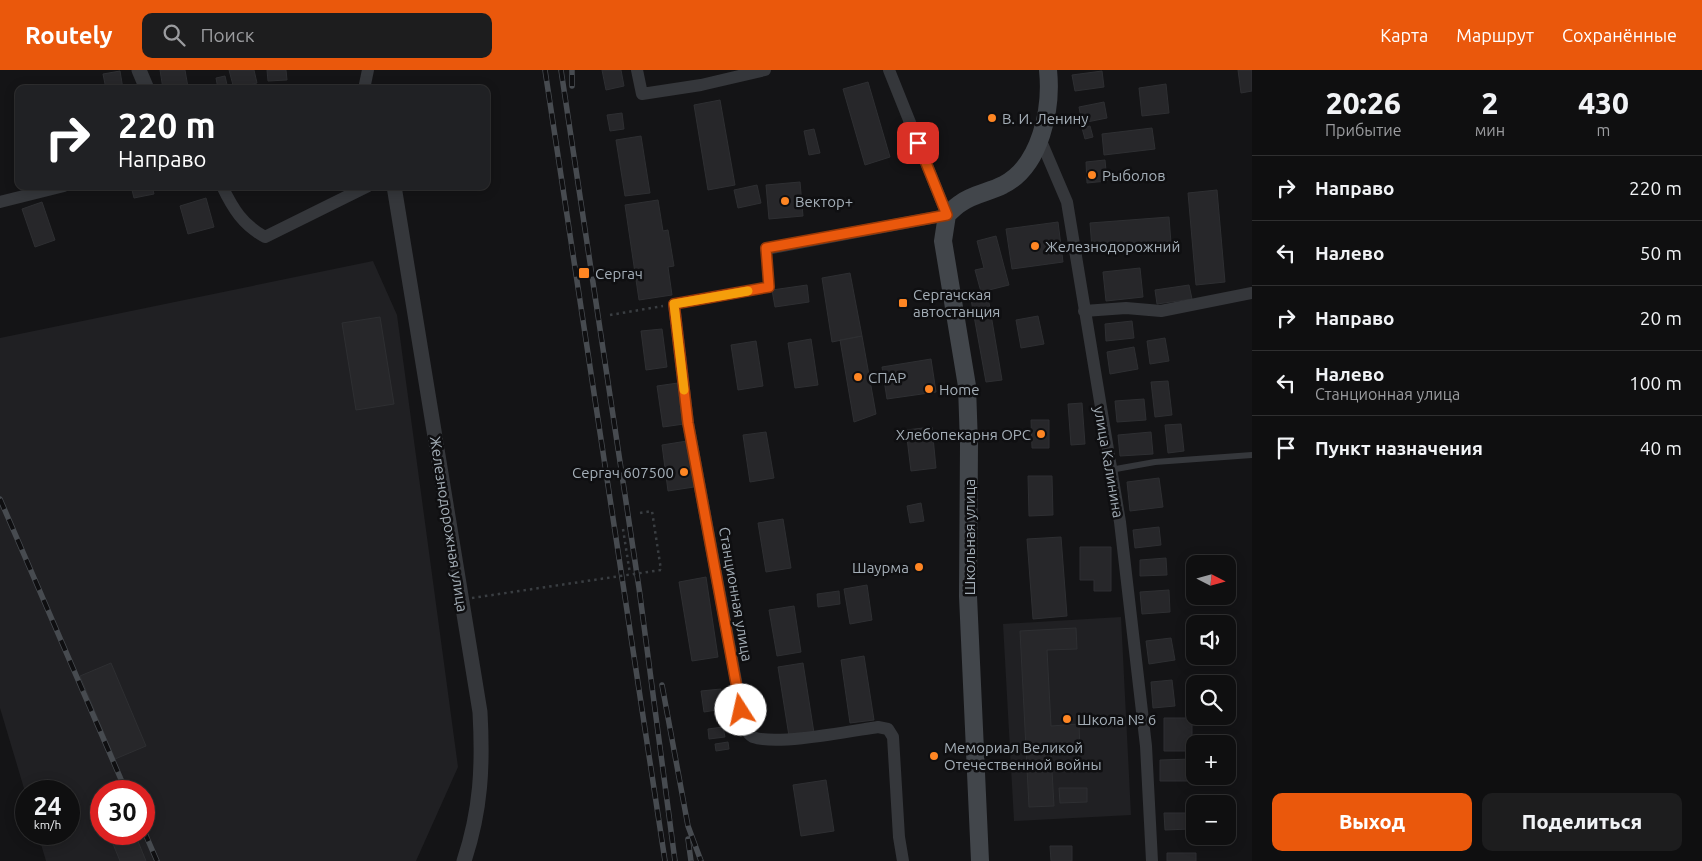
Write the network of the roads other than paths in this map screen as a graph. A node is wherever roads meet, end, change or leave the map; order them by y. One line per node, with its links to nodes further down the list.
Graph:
1 (139, 70): 7 (street)
2 (368, 70): 8 (street)
3 (637, 70): 4 (street)
4 (765, 70)
5 (888, 70): 15 (street)
6 (1048, 70): 9 (main road)
7 (145, 85)
8 (365, 85)
9 (1041, 140): 15 (main road); 19 (street, улица Калинина)
10 (48, 190): 14 (street)
11 (224, 190): 12 (street)
12 (360, 190)
13 (395, 190): 22 (street, Железнодорожная улица)
14 (0, 202)
15 (947, 215): 16 (street); 24 (main road, Школьная улица)
16 (766, 248): 18 (lane)
17 (1252, 293): 19 (street)
18 (674, 304): 23 (street, Станционная улица)
19 (1084, 311): 21 (street, улица Калинина)
20 (1252, 454): 21 (lane)
21 (1110, 470): 25 (street, улица Калинина)
22 (464, 861)
23 (903, 861)
24 (980, 861)
25 (1152, 861)

